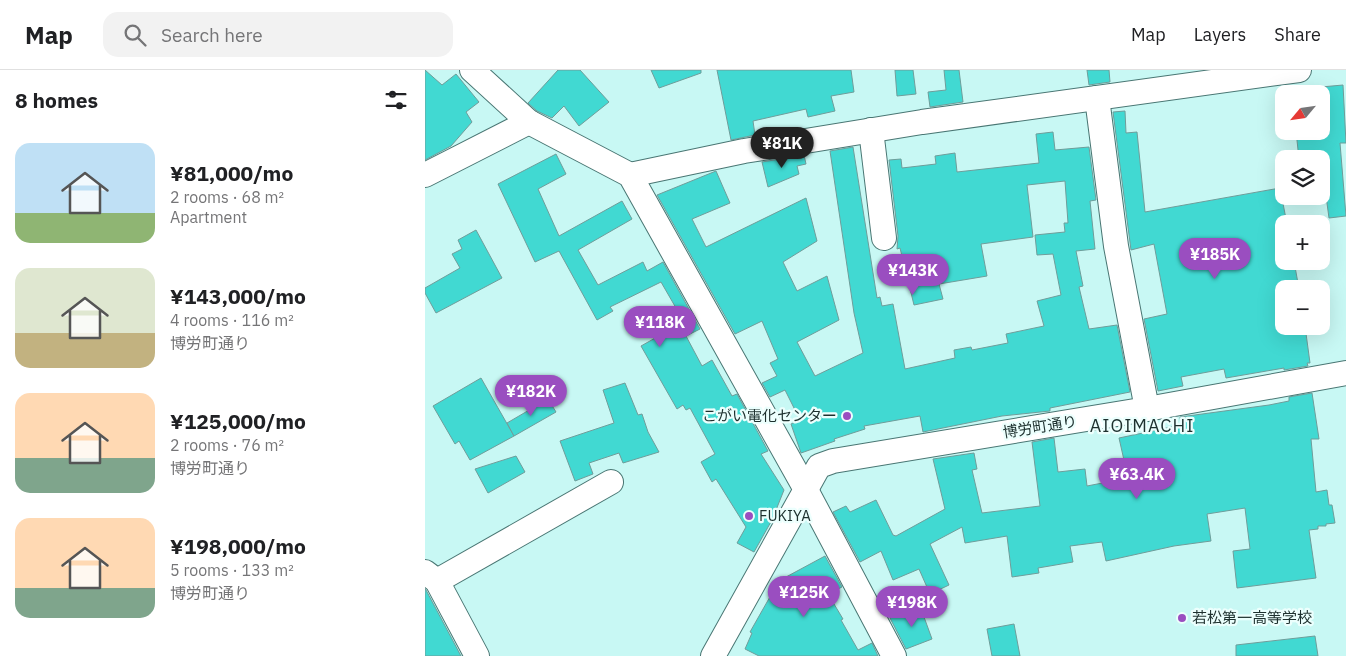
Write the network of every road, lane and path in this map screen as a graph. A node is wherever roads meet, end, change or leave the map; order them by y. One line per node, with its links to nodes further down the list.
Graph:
1 (472, 70): 4 (street)
2 (1299, 70): 3 (street)
3 (1097, 98): 5 (street); 10 (street)
4 (529, 122): 6 (street); 7 (street)
5 (871, 130): 7 (street); 8 (street)
6 (425, 175)
7 (630, 175): 12 (street)
8 (884, 238)
9 (1346, 373): 10 (street, 博労町通り)
10 (1147, 409): 12 (street, 博労町通り)
11 (611, 482): 13 (street)
12 (805, 488): 15 (street, 博労町通り); 16 (street)
13 (431, 576): 14 (street)
14 (477, 656)
15 (713, 656)
16 (894, 656)

